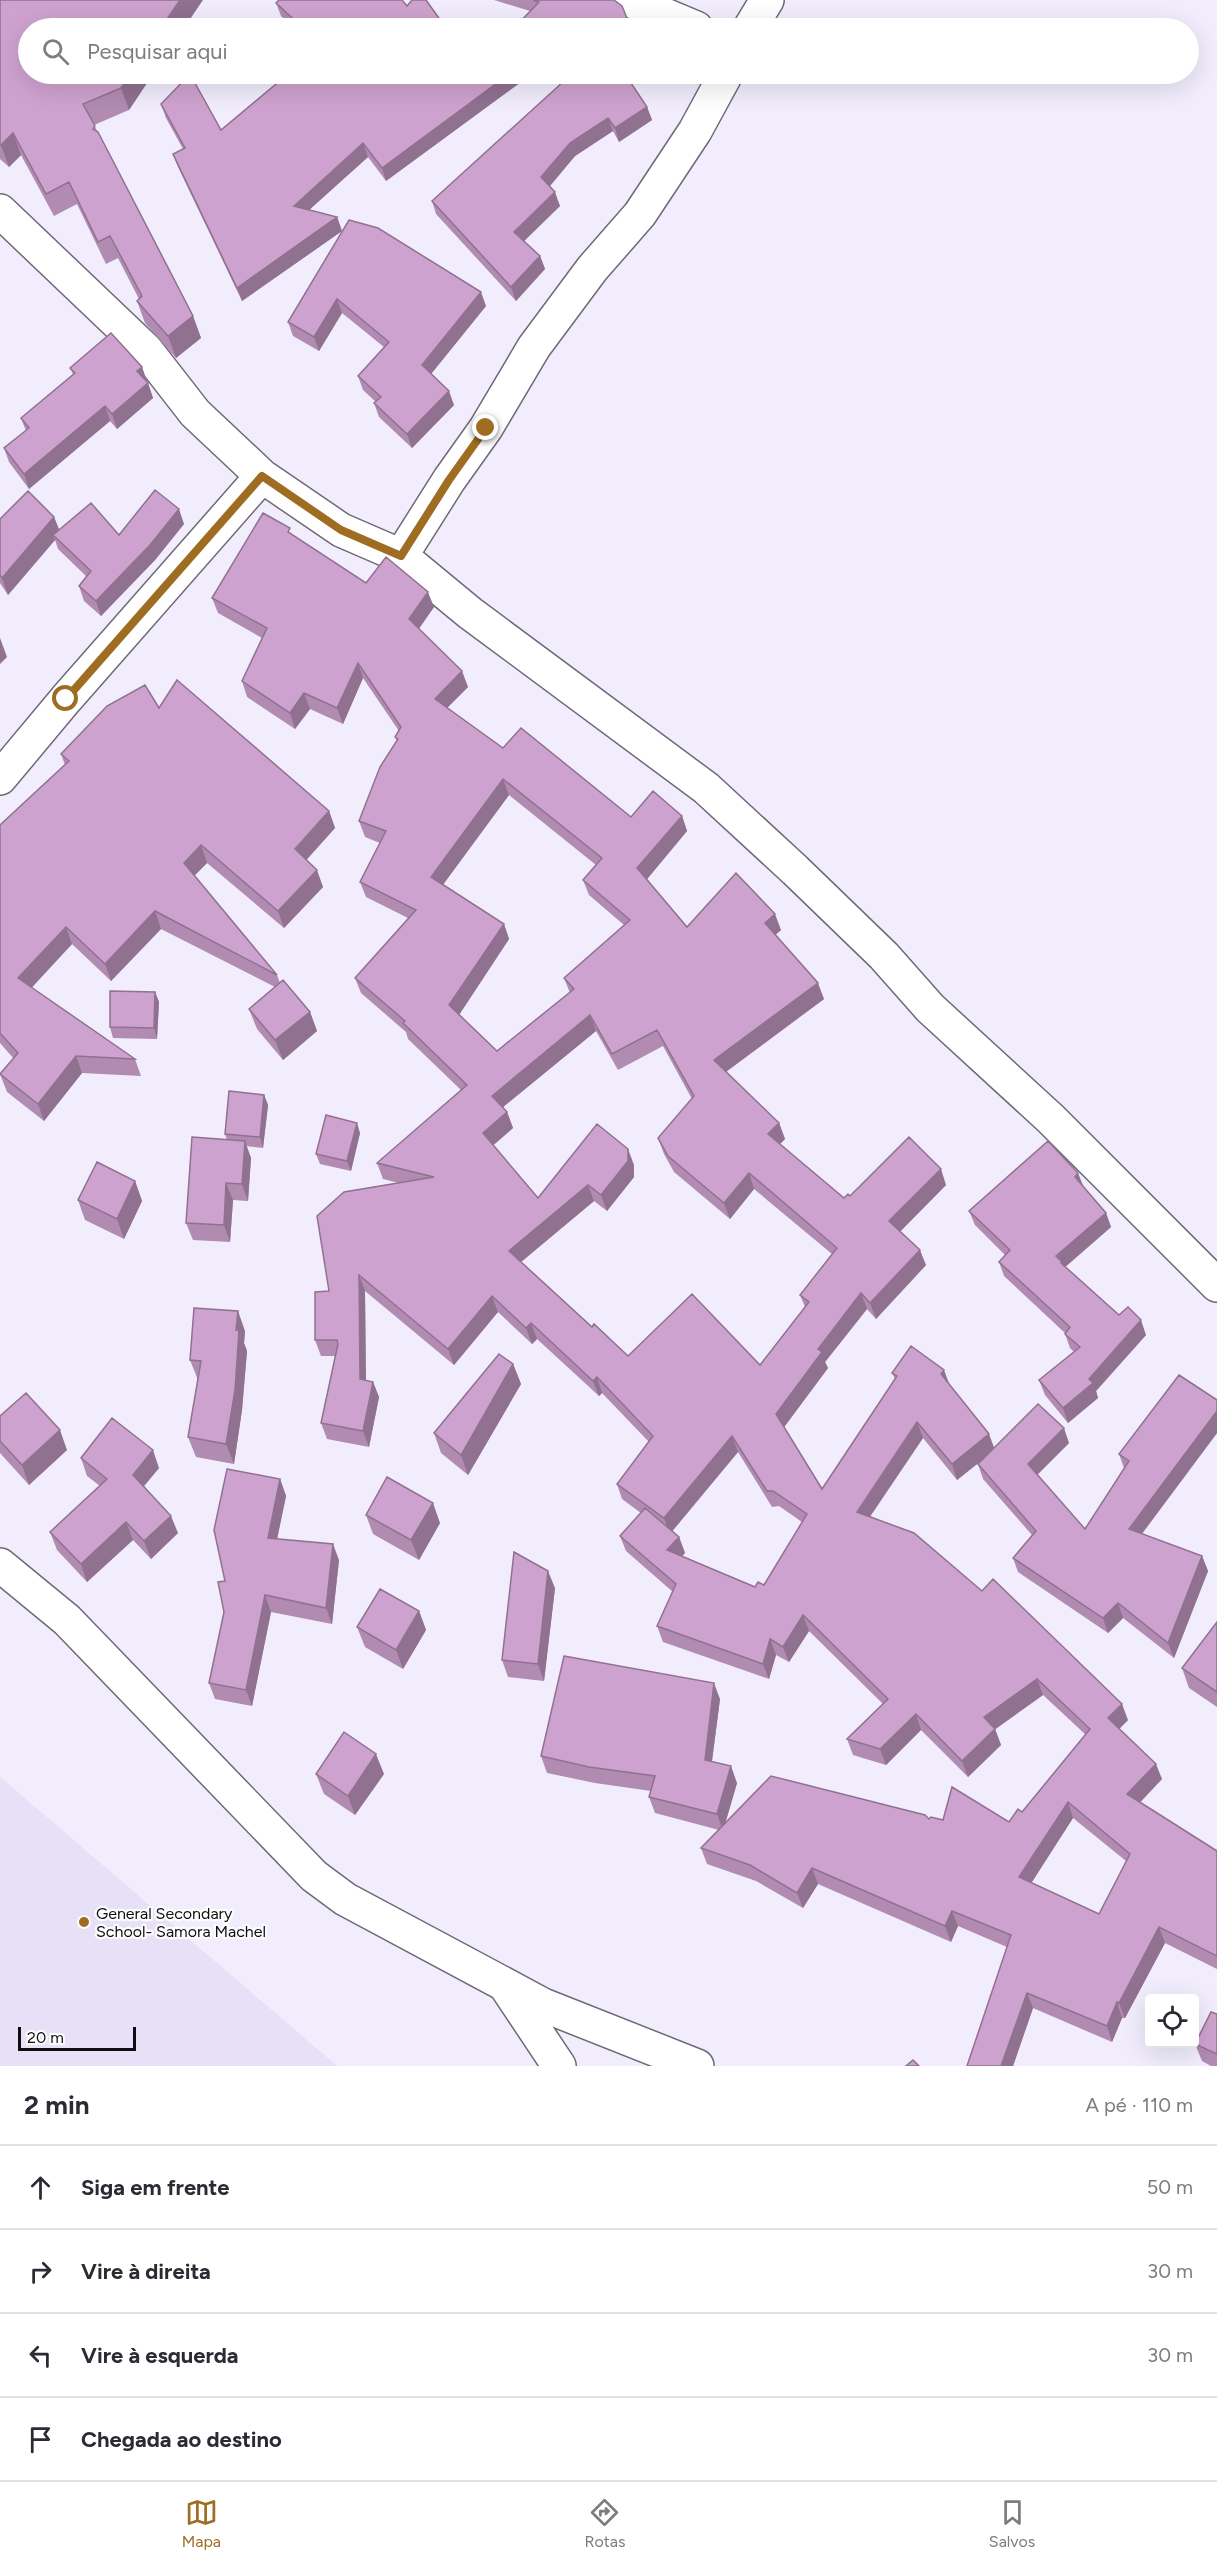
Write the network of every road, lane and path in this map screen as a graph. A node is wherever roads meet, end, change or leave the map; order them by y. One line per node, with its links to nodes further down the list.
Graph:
1 (629, 0): 3 (street)
2 (766, 0): 4 (street)
3 (672, 18)
4 (756, 18)
5 (721, 84): 8 (street)
6 (0, 211): 7 (street)
7 (262, 476): 8 (street); 9 (street)
8 (401, 556): 10 (street)
9 (0, 778)
10 (1217, 1285)
11 (0, 1565): 12 (street)
12 (504, 1984): 13 (street); 14 (street)
13 (559, 2066)
14 (697, 2066)

